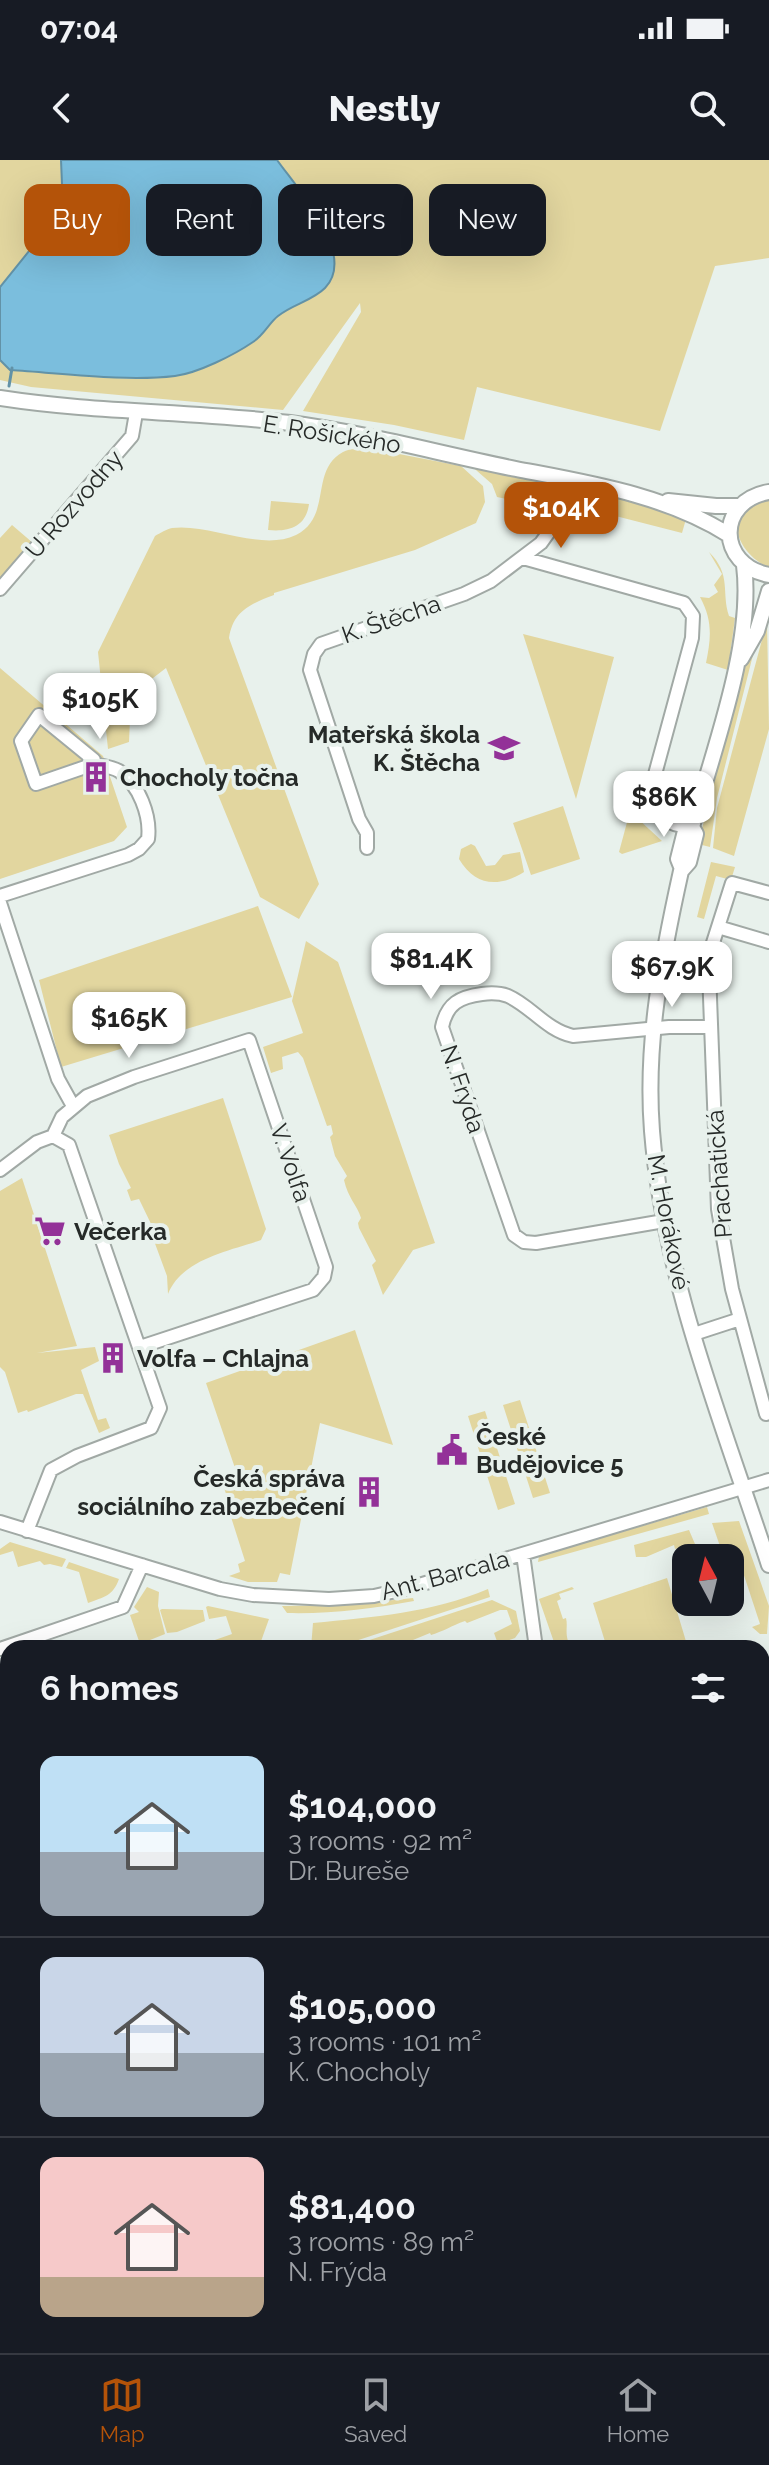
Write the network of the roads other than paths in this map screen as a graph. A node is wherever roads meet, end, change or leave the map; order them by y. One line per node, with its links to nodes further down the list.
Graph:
1 (0, 398): 2 (street, E. Rošického)
2 (136, 413): 3 (street, E. Rošického); 11 (street, U Rozvodny)
3 (579, 481): 5 (street, E. Rošického); 8 (street, K. Štěcha)
4 (769, 492): 6 (street)
5 (659, 501): 6 (street, E. Rošického); 7 (street, E. Rošického)
6 (739, 506): 7 (street)
7 (729, 535): 9 (street)
8 (523, 558): 15 (street); 16 (street, K. Štěcha)
9 (744, 565): 10 (street); 13 (street, M. Horákové)
10 (769, 575)
11 (0, 589)
12 (769, 591): 13 (street, M. Horákové)
13 (736, 666): 15 (street, M. Horákové)
14 (94, 764): 14 (street); 18 (street)
15 (692, 828): 23 (street, M. Horákové)
16 (367, 848)
17 (769, 893): 20 (street, Prachatická)
18 (0, 896)
19 (0, 903): 24 (street)
20 (718, 927): 21 (street); 22 (street, Prachatická)
21 (769, 942)
22 (711, 1027): 23 (street); 28 (street, Prachatická)
23 (653, 1029): 27 (street, M. Horákové); 27 (street, N. Frýda)
24 (73, 1106): 25 (street, V. Volfa); 30 (street, V. Volfa)
25 (53, 1136): 26 (street); 30 (street)
26 (0, 1170)
27 (664, 1221): 29 (street, M. Horákové)
28 (740, 1319): 29 (street); 31 (street, Prachatická)
29 (694, 1334): 33 (street, M. Horákové)
30 (140, 1347): 35 (street)
31 (766, 1414)
32 (769, 1480): 33 (street, Ant. Barcala)
33 (743, 1489): 36 (street, Ant. Barcala); 38 (street, M. Horákové)
34 (0, 1522): 35 (street, Ant. Barcala)
35 (27, 1531): 37 (street, Ant. Barcala)
36 (523, 1554): 37 (street, Ant. Barcala); 40 (street)
37 (142, 1565): 39 (street)
38 (769, 1565)
39 (26, 1640)
40 (535, 1640)

